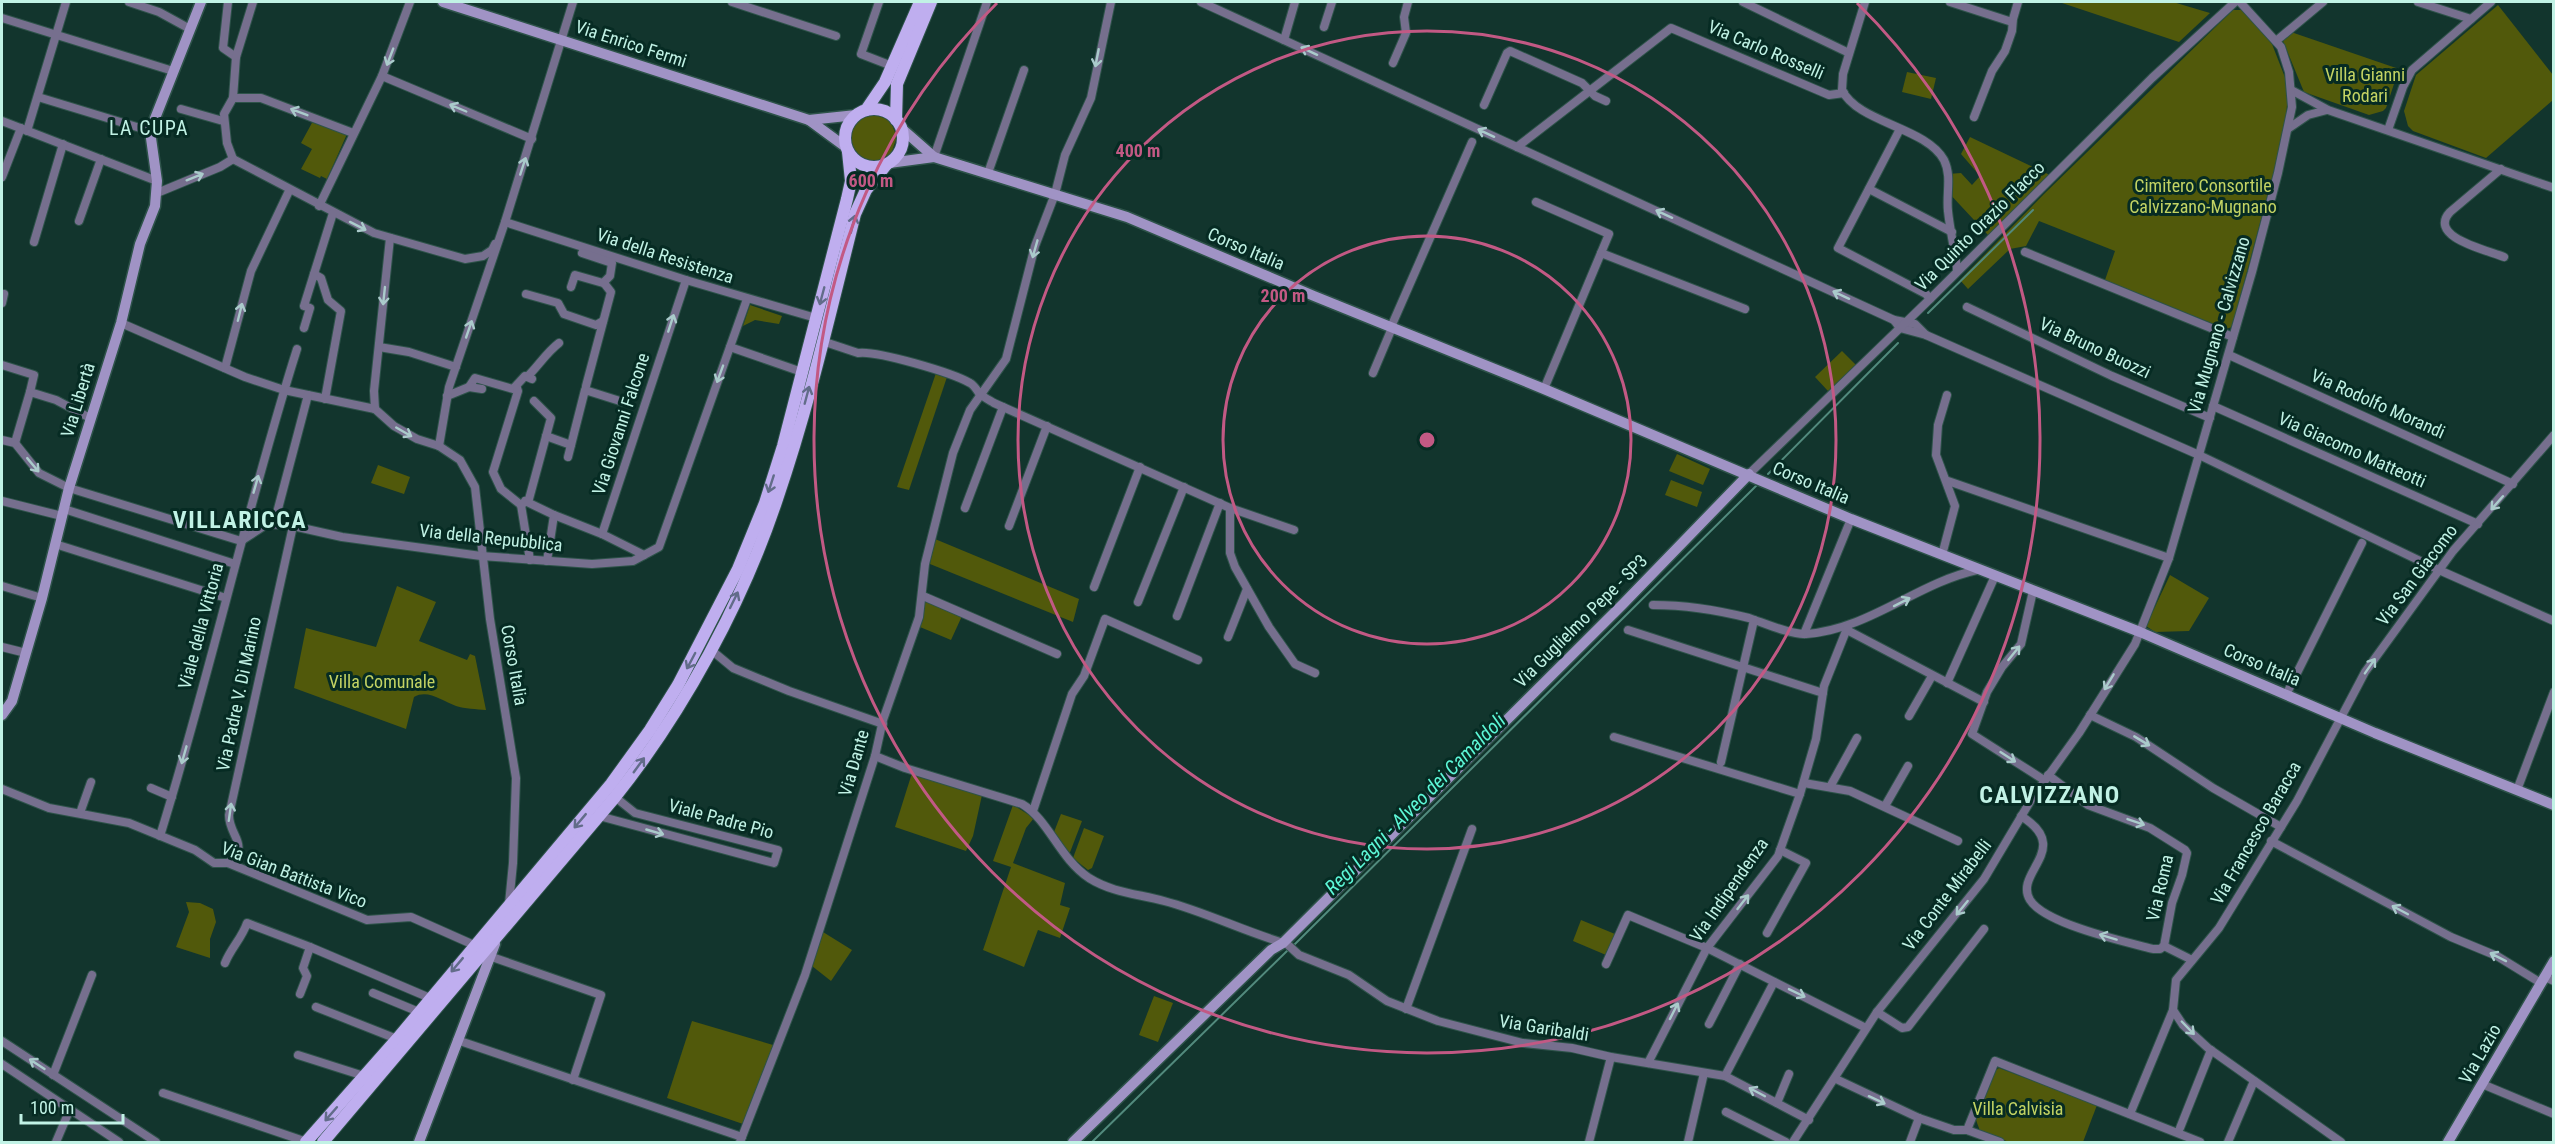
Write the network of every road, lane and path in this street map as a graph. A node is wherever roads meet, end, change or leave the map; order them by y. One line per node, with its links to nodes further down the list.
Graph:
1 (66, 2): 32 (street)
2 (129, 2): 31 (street)
3 (201, 2): 31 (street)
4 (228, 2): 38 (street)
5 (253, 2): 38 (street)
6 (410, 2): 43 (street, one-way to 43)
7 (443, 2): 34 (street, Via Enrico Fermi)
8 (573, 2): 34 (street)
9 (732, 2): 33 (street)
10 (879, 2): 40 (street)
11 (920, 2): 40 (main road)
12 (931, 2): 61 (main road)
13 (987, 2): 73 (street)
14 (1110, 2): 85 (street, Via Dante, one-way to 85)
15 (1201, 2): 35 (street)
16 (1295, 2): 35 (street)
17 (1332, 2): 30 (street)
18 (1408, 2): 39 (street)
19 (1743, 2): 37 (street)
20 (1865, 2): 37 (street)
21 (1950, 2): 29 (street)
22 (2018, 2): 29 (street)
23 (2237, 2): 36 (street, Via Mugnano - Calvizzano); 100 (street, Via Quinto Orazio Flacco)
24 (2323, 2): 36 (street)
25 (2418, 2): 28 (street)
26 (2491, 2): 28 (street)
27 (2, 18): 32 (street)
28 (2472, 19): 66 (street)
29 (2012, 22): 57 (street)
30 (1324, 27)
31 (190, 29): 42 (street)
32 (56, 35): 42 (street); 47 (street)
33 (836, 36)
34 (561, 39): 58 (street, Via Enrico Fermi); 68 (street)
35 (1284, 40): 71 (street, one-way to 35)
36 (2276, 41): 45 (street, Via Mugnano - Calvizzano)
37 (1849, 53): 46 (street)
38 (236, 57): 48 (street)
39 (1393, 63)
40 (892, 66): 55 (main road)
41 (1024, 70): 78 (street)
42 (173, 71): 65 (street)
43 (382, 76): 67 (street); 68 (street, one-way to 43)
44 (1589, 90): 46 (street, Via Carlo Rosselli); 49 (street); 51 (street); 71 (street, Via Carlo Rosselli)
45 (2293, 91): 50 (street); 52 (street, Via Mugnano - Calvizzano)
46 (1844, 93): 63 (street)
47 (38, 97): 64 (street); 65 (street)
48 (232, 98): 60 (street); 67 (street, one-way to 48)
49 (1606, 101)
50 (2311, 102): 52 (street); 54 (street)
51 (1484, 105)
52 (2292, 107): 56 (street); 62 (street, Via Mugnano - Calvizzano)
53 (181, 109): 60 (street)
54 (2328, 110): 56 (street); 66 (street)
55 (861, 113): 58 (street, Via Enrico Fermi); 61 (main road); 72 (main road)
56 (2308, 115): 62 (street)
57 (1974, 117)
58 (809, 120): 72 (street, Via Enrico Fermi)
59 (2, 121): 64 (street)
60 (223, 121): 75 (street)
61 (899, 124): 73 (street); 76 (main road)
62 (2289, 128): 122 (street, Via Mugnano - Calvizzano)
63 (1900, 129): 82 (street); 91 (street)
64 (24, 130): 70 (street); 79 (street)
65 (150, 130): 80 (street, Via Libertà)
66 (2388, 130): 77 (street)
67 (353, 133): 87 (street)
68 (531, 139): 90 (street, one-way to 68)
69 (1472, 142): 119 (street)
70 (63, 144): 74 (street); 94 (street)
71 (1517, 147): 114 (street, one-way to 71)
72 (847, 150): 76 (main road); 113 (main road, one-way to 113)
73 (934, 157): 76 (street); 78 (street)
74 (101, 159): 80 (street); 89 (street)
75 (233, 159): 83 (street); 84 (street, one-way to 75)
76 (887, 164): 123 (main road, one-way to 76)
77 (2501, 169): 81 (street); 98 (street)
78 (988, 173): 85 (street)
79 (2, 177)
80 (157, 181): 84 (street, Via Libertà)
81 (2553, 188)
82 (1869, 189): 91 (street); 108 (street)
83 (289, 190): 87 (street); 131 (street, one-way to 83)
84 (157, 193): 117 (street, Via Libertà)
85 (1055, 194): 119 (street, Corso Italia); 141 (street, Via Dante, one-way to 141)
86 (1536, 202): 97 (street)
87 (319, 206): 88 (street)
88 (333, 213): 92 (street, one-way to 92); 101 (street)
89 (79, 221)
90 (506, 222): 93 (street); 99 (street, Via della Resistenza)
91 (1952, 231): 100 (street)
92 (390, 238): 93 (street); 126 (street, one-way to 126)
93 (499, 239): 130 (street, one-way to 93)
94 (34, 242)
95 (582, 252): 99 (street)
96 (2025, 252): 122 (street)
97 (1601, 253): 111 (street); 138 (street)
98 (2504, 257)
99 (614, 260): 102 (street, Via della Resistenza); 103 (street)
100 (1957, 270): 108 (street, Via Quinto Orazio Flacco)
101 (314, 274): 118 (street); 145 (street)
102 (686, 280): 107 (street, Via della Resistenza); 182 (street, Via Giovanni Falcone, one-way to 102)
103 (604, 283): 104 (street); 115 (street)
104 (571, 287)
105 (4, 294): 109 (street)
106 (526, 294): 115 (street)
107 (747, 299): 113 (street, Via della Resistenza); 125 (street)
108 (1930, 299): 112 (street, Via Quinto Orazio Flacco)
109 (2, 303)
110 (1967, 307): 152 (street, Via Bruno Buozzi)
111 (1745, 309)
112 (1918, 310): 116 (street, Via Quinto Orazio Flacco); 121 (street)
113 (816, 318): 132 (main road)
114 (1894, 320): 116 (street); 120 (street)
115 (603, 321): 134 (street)
116 (1906, 321): 120 (street, Via Quinto Orazio Flacco); 121 (street)
117 (121, 323): 131 (street); 151 (street, Via Libertà)
118 (304, 328)
119 (1392, 328): 133 (street); 138 (street, Corso Italia)
120 (1900, 328): 121 (street); 163 (street, Via Quinto Orazio Flacco)
121 (1921, 331): 160 (street)
122 (2234, 336): 128 (street, Via Mugnano - Calvizzano)
123 (822, 341): 141 (street); 214 (main road, one-way to 123)
124 (559, 343): 136 (street)
125 (730, 346): 132 (street); 186 (street, one-way to 186)
126 (379, 347): 130 (street); 150 (street)
127 (297, 349): 139 (street, Viale della Vittoria)
128 (2229, 355): 148 (street, Via Mugnano - Calvizzano); 165 (street, Via Rodolfo Morandi)
129 (2, 365): 140 (street)
130 (456, 367): 144 (street)
131 (225, 368): 139 (street)
132 (802, 372): 260 (main road, one-way to 260)
133 (1373, 373)
134 (586, 386)
135 (469, 387): 136 (street); 137 (street); 144 (street)
136 (517, 388): 169 (street)
137 (482, 389)
138 (1544, 389): 163 (street, Corso Italia)
139 (284, 390): 142 (street); 174 (street, Viale della Vittoria, one-way to 139)
140 (30, 392): 151 (street); 157 (street)
141 (980, 394): 149 (street); 200 (street, Via Dante)
142 (308, 395): 145 (street); 177 (street)
143 (1947, 395): 164 (street)
144 (447, 396): 159 (street)
145 (325, 399): 150 (street)
146 (534, 401): 155 (street)
147 (623, 402): 158 (street)
148 (2213, 406): 152 (street, Via Mugnano - Calvizzano); 178 (street, Via Giacomo Matteotti)
149 (1003, 407): 153 (street); 171 (street)
150 (375, 409): 159 (street, Corso Italia, one-way to 159)
151 (90, 418): 167 (street, Via Libertà)
152 (2210, 418): 160 (street, Via Mugnano - Calvizzano)
153 (1047, 426): 162 (street); 180 (street)
154 (2553, 435): 165 (street, Via San Giacomo)
155 (546, 436): 158 (street); 169 (street)
156 (2, 440): 157 (street)
157 (15, 443): 167 (street, one-way to 167)
158 (571, 445): 161 (street)
159 (439, 446): 188 (street, Corso Italia)
160 (2199, 455): 189 (street, Via Mugnano - Calvizzano); 194 (street)
161 (568, 457)
162 (1140, 467): 166 (street); 197 (street)
163 (1749, 474): 176 (street, Corso Italia); 265 (street, Via Guglielmo Pepe - SP3)
164 (1948, 481): 187 (street); 189 (street)
165 (2513, 484): 178 (street, Via San Giacomo, one-way to 178)
166 (1184, 487): 170 (street); 203 (street)
167 (69, 488): 173 (street, Via Libertà); 183 (street)
168 (2, 501): 173 (street)
169 (523, 503): 175 (street); 190 (street)
170 (1220, 503): 172 (street); 205 (street)
171 (964, 508)
172 (1230, 508): 181 (street); 198 (street)
173 (63, 513): 185 (street, Via Libertà); 192 (street)
174 (249, 513): 177 (street); 183 (street, Viale della Vittoria)
175 (554, 515): 182 (street); 191 (street)
176 (1851, 519): 187 (street, Corso Italia); 211 (street)
177 (271, 524): 179 (street, Via della Repubblica); 183 (street)
178 (2478, 524): 194 (street, Via San Giacomo)
179 (293, 526): 188 (street, Via della Repubblica); 258 (street, Via Padre V. Di Marino, one-way to 179)
180 (1009, 526)
181 (1294, 530)
182 (602, 534): 186 (street)
183 (241, 541): 192 (street, Viale della Vittoria)
184 (2362, 543): 224 (street)
185 (55, 544): 201 (street, Via Libertà); 202 (street)
186 (644, 555): 191 (street, Via della Repubblica)
187 (1942, 555): 193 (street, Corso Italia)
188 (481, 556): 190 (street, Via della Repubblica); 259 (street, Corso Italia)
189 (2169, 558): 210 (street, Via Mugnano - Calvizzano)
190 (530, 560): 191 (street, Via della Repubblica)
191 (547, 561)
192 (235, 564): 202 (street, Viale della Vittoria)
193 (1977, 570): 195 (street, Corso Italia); 208 (street, one-way to 193)
194 (2439, 570): 207 (street); 229 (street, Via San Giacomo, one-way to 194)
195 (1995, 576): 199 (street, Corso Italia); 221 (street)
196 (2, 586): 201 (street)
197 (1094, 587)
198 (1247, 589): 212 (street); 219 (street)
199 (2033, 591): 210 (street, Corso Italia); 225 (street, one-way to 199)
200 (923, 596): 216 (street); 230 (street, Via Dante)
201 (42, 598): 215 (street, Via Libertà)
202 (226, 598): 245 (street, Viale della Vittoria, one-way to 245)
203 (1138, 602)
204 (1653, 605): 206 (street)
205 (1177, 616)
206 (1754, 620): 211 (street); 218 (street)
207 (2553, 621)
208 (1848, 628): 211 (street); 220 (street); 223 (street, Via Indipendenza)
209 (1628, 630): 218 (street)
210 (2140, 632): 224 (street, Corso Italia); 227 (street, Via Conte Mirabelli, one-way to 227)
211 (1804, 634)
212 (1228, 638)
213 (2, 647): 215 (street)
214 (710, 649): 230 (street); 244 (main road, one-way to 214)
215 (26, 653): 226 (street, Via Libertà)
216 (1057, 654)
217 (1198, 660): 248 (street)
218 (1742, 667): 223 (street); 234 (street)
219 (1315, 673)
220 (1932, 676): 221 (street); 228 (street)
221 (1947, 683): 225 (street)
222 (2553, 692): 242 (street)
223 (1823, 693): 238 (street, Via Indipendenza)
224 (2287, 693): 229 (street, Corso Italia)
225 (1984, 702): 236 (street, one-way to 236)
226 (2, 715)
227 (2090, 715): 236 (street, Via Conte Mirabelli); 252 (street, one-way to 252)
228 (1909, 716)
229 (2340, 716): 242 (street, Corso Italia); 252 (street, Via Francesco Baracca)
230 (882, 724): 233 (street, Via Dante)
231 (1614, 737): 243 (street)
232 (1857, 738): 239 (street)
233 (875, 756): 248 (street); 318 (street, Via Dante)
234 (1721, 762)
235 (1908, 766): 247 (street)
236 (2047, 778): 251 (street, Via Conte Mirabelli); 267 (street, Via Roma, one-way to 267)
237 (91, 782): 249 (street)
238 (1803, 783): 239 (street); 243 (street, Via Indipendenza)
239 (1830, 787): 247 (street)
240 (151, 788): 245 (street)
241 (2, 789): 249 (street, Via Gian Battista Vico)
242 (2517, 790): 246 (street, Corso Italia)
243 (1800, 794): 257 (street, Via Indipendenza)
244 (615, 796): 250 (main road); 250 (street, Viale Padre Pio, one-way to 244)
245 (172, 797): 254 (street, Viale della Vittoria)
246 (2553, 805)
247 (1885, 806): 255 (street)
248 (1033, 811): 265 (street)
249 (80, 813): 254 (street, Via Gian Battista Vico)
250 (599, 816): 262 (main road)
251 (2021, 816): 267 (street, one-way to 251); 288 (street, Via Conte Mirabelli, one-way to 288)
252 (2281, 826): 256 (street, Via Francesco Baracca)
253 (1472, 829): 285 (street)
254 (160, 836): 258 (street, Via Gian Battista Vico)
255 (1958, 841)
256 (2271, 841): 271 (street, Via Francesco Baracca); 279 (street, one-way to 256)
257 (1780, 850): 264 (street); 269 (street, Via Indipendenza, one-way to 257)
258 (228, 863): 266 (street, Via Gian Battista Vico)
259 (513, 865): 260 (street); 261 (street, Corso Italia)
260 (535, 875): 261 (main road)
261 (509, 904): 262 (main road)
262 (500, 922): 266 (main road); 270 (street); 276 (main road)
263 (1984, 929): 288 (street)
264 (1767, 933)
265 (1285, 943): 285 (street, Via Garibaldi); 326 (street, Via Guglielmo Pepe - SP3)
266 (474, 945): 283 (main road, one-way to 283)
267 (2164, 946): 271 (street)
268 (310, 948): 273 (street); 282 (street); 283 (street)
269 (1707, 948): 274 (street); 275 (street); 297 (street, Via Indipendenza, one-way to 269)
270 (489, 956): 278 (street); 305 (street)
271 (2192, 960): 286 (street, Via Francesco Baracca)
272 (2553, 961): 279 (street, Via Lazio)
273 (225, 963)
274 (1606, 964)
275 (1740, 964): 280 (street); 289 (street)
276 (469, 969): 278 (street); 324 (main road)
277 (92, 975): 301 (street)
278 (481, 976): 292 (street)
279 (2546, 980): 307 (street, Via Lazio)
280 (1774, 982): 290 (street, one-way to 290); 303 (street)
281 (373, 993): 287 (street)
282 (300, 994)
283 (430, 998): 287 (main road)
284 (316, 1007): 291 (street)
285 (1406, 1010): 296 (street, Via Garibaldi)
286 (2173, 1011): 294 (street, one-way to 294); 312 (street, Via Francesco Baracca)
287 (419, 1012): 291 (main road)
288 (1877, 1012): 290 (street, Via Conte Mirabelli)
289 (1708, 1024)
290 (1866, 1028): 304 (street, Via Conte Mirabelli)
291 (397, 1039): 302 (main road)
292 (457, 1040): 305 (street); 325 (street)
293 (2, 1041): 301 (street, one-way to 293)
294 (2211, 1050): 306 (street); 317 (street)
295 (298, 1055): 302 (street)
296 (1611, 1057): 297 (street, Via Garibaldi); 327 (street)
297 (1648, 1063): 299 (street, Via Garibaldi)
298 (2, 1064): 310 (street)
299 (1704, 1073): 303 (street, Via Garibaldi); 328 (street)
300 (1789, 1074): 309 (street)
301 (54, 1075): 322 (street)
302 (364, 1076): 319 (main road, one-way to 319)
303 (1725, 1076): 309 (street, Via Garibaldi, one-way to 303)
304 (1836, 1079): 314 (street, one-way to 314); 315 (street, Via Conte Mirabelli)
305 (573, 1080): 318 (street)
306 (2254, 1081): 334 (street); 335 (street)
307 (2482, 1084): 313 (street); 336 (street, Via Lazio)
308 (163, 1093): 319 (street)
309 (1777, 1103): 315 (street, Via Garibaldi)
310 (70, 1109): 320 (street); 321 (street)
311 (1726, 1112): 329 (street)
312 (2130, 1114): 316 (street); 317 (street)
313 (2553, 1114)
314 (1919, 1118): 316 (street); 331 (street)
315 (1809, 1120): 330 (street, Via Conte Mirabelli)
316 (1967, 1130): 332 (street)
317 (2178, 1131): 333 (street)
318 (741, 1140)
319 (306, 1142)
320 (56, 1143)
321 (119, 1143)
322 (156, 1143): 323 (street)
323 (165, 1143)
324 (323, 1143)
325 (419, 1143)
326 (1073, 1143)
327 (1589, 1143)
328 (1688, 1143)
329 (1786, 1143)
330 (1793, 1143)
331 (1910, 1143)
332 (2000, 1143)
333 (2200, 1143)
334 (2228, 1143)
335 (2341, 1143)
336 (2448, 1143)

